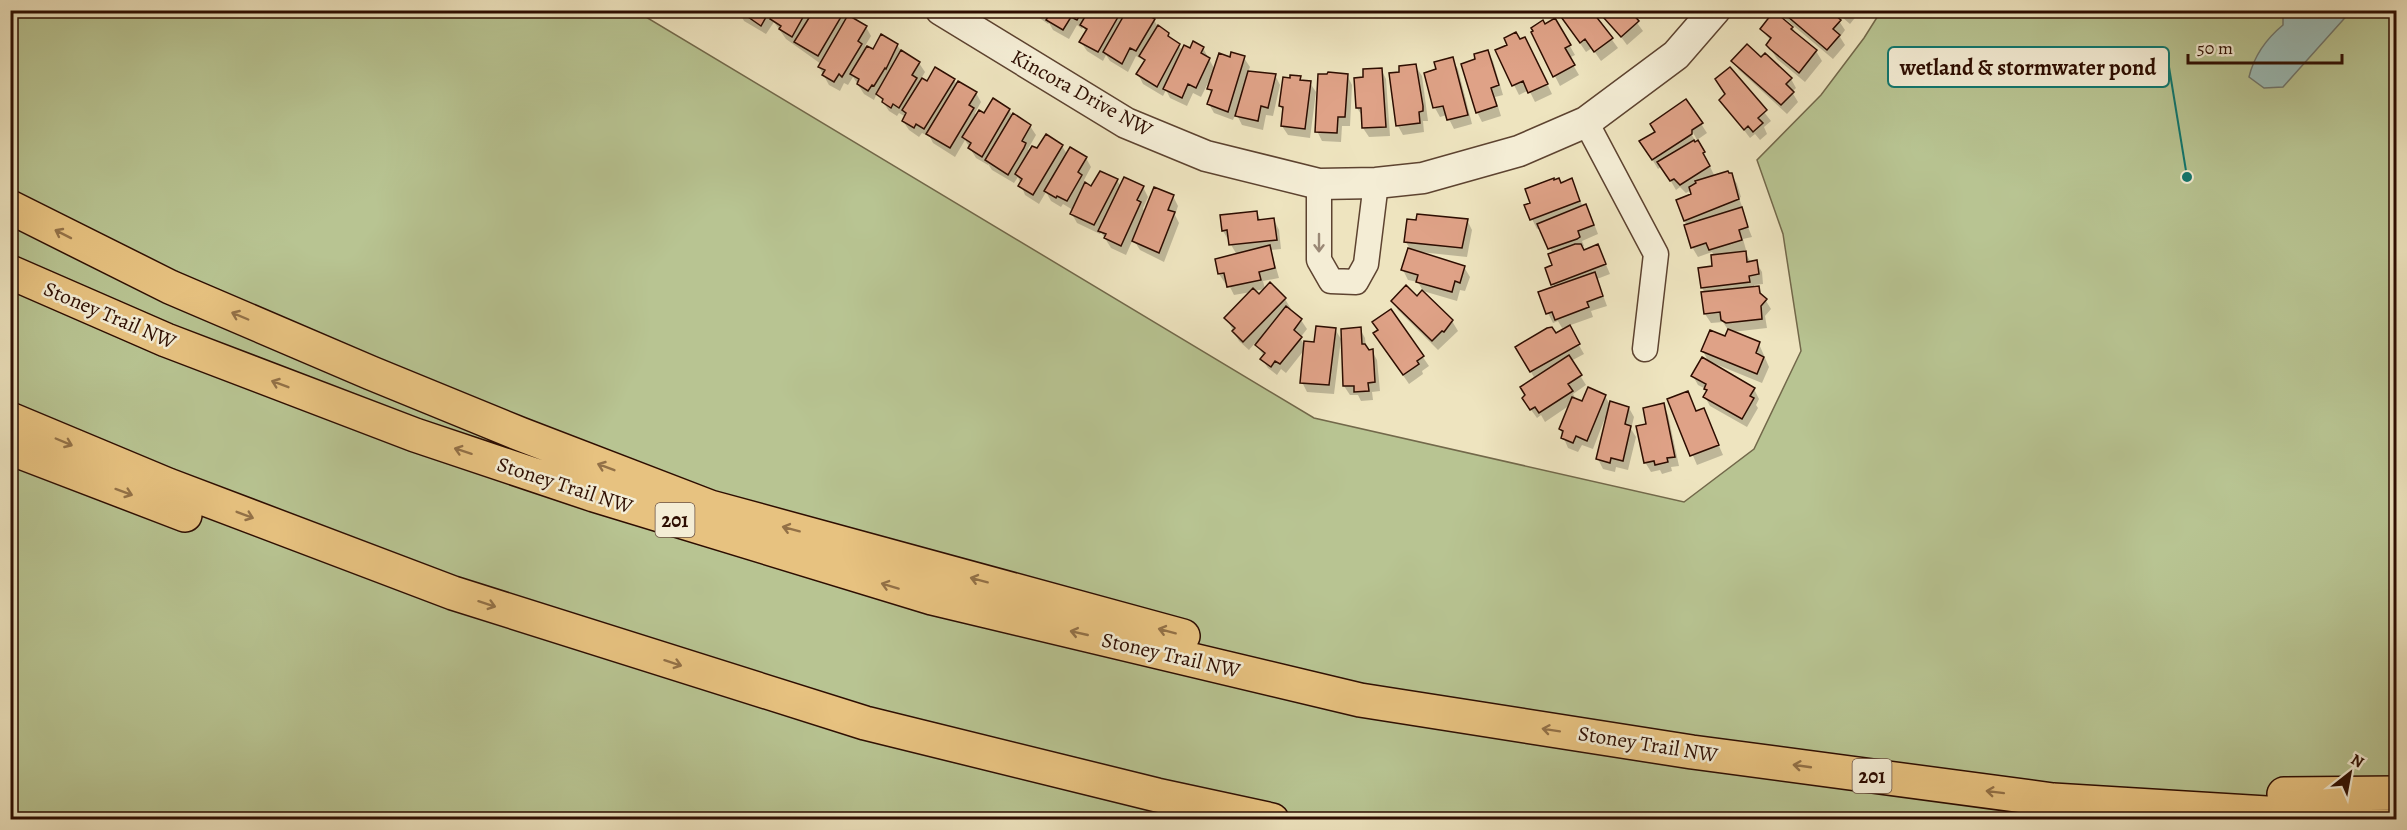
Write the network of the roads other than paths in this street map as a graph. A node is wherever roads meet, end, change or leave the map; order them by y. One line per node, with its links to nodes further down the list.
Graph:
1 (941, 10): 5 (street, Kincora Drive NW)
2 (1715, 10): 3 (street, Kincora Drive NW)
3 (1586, 122): 4 (street, Kincora Drive NW); 8 (street)
4 (1376, 183): 5 (street, Kincora Drive NW); 5 (street, one-way to 4)
5 (1319, 184)
6 (10, 207): 12 (highway, one-way to 6)
7 (10, 272): 12 (highway, Stoney Trail NW / 201, one-way to 7)
8 (1645, 349)
9 (10, 419): 11 (highway, one-way to 11)
10 (10, 448): 11 (highway, one-way to 11)
11 (453, 593): 15 (highway, one-way to 15)
12 (1360, 700): 14 (highway, Stoney Trail NW / 201, one-way to 12)
13 (2397, 793): 14 (highway)
14 (2053, 800): 16 (highway, Stoney Trail NW / 201)
15 (1272, 819)
16 (2382, 819)

